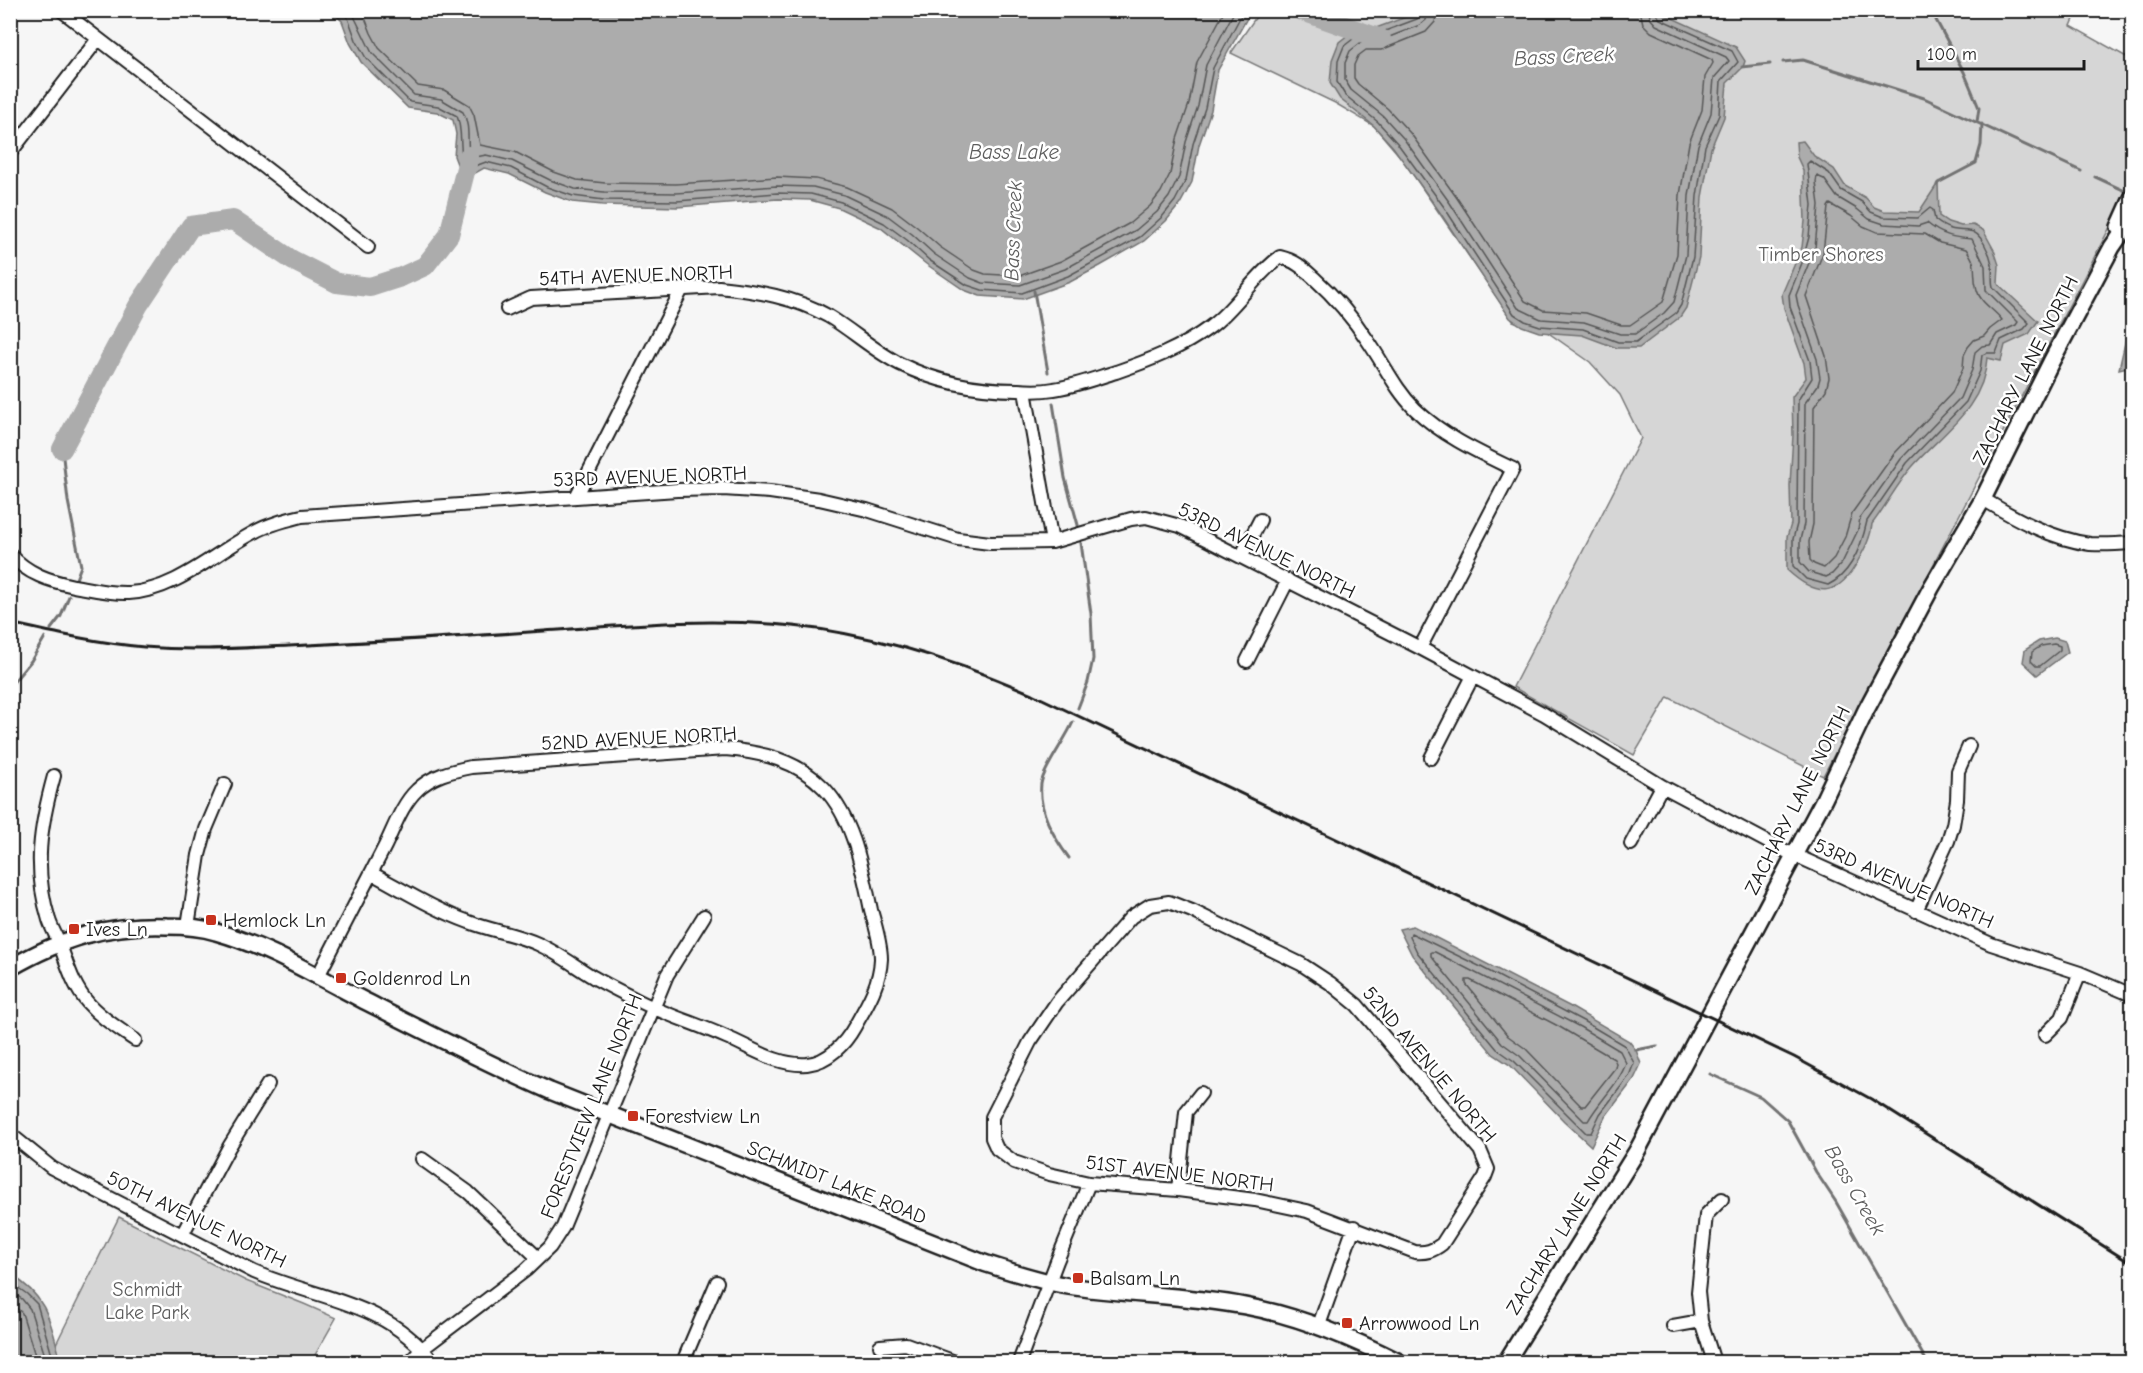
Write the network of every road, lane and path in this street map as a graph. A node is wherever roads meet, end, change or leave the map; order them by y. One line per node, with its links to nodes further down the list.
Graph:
1 (61, 10): 2 (street)
2 (98, 39): 3 (street); 6 (street)
3 (10, 153)
4 (2133, 198): 7 (street, ZACHARY LANE NORTH)
5 (2133, 218): 7 (street, ZACHARY LANE NORTH)
6 (368, 247)
7 (2112, 247): 12 (street, ZACHARY LANE NORTH)
8 (682, 290): 9 (street, 54TH AVENUE NORTH); 10 (street, 54TH AVENUE NORTH); 11 (street)
9 (507, 309)
10 (1025, 390): 14 (street); 19 (street, 54TH AVENUE NORTH)
11 (576, 497): 14 (street, 53RD AVENUE NORTH); 16 (street, 53RD AVENUE NORTH)
12 (1983, 499): 15 (street); 28 (street, ZACHARY LANE NORTH)
13 (1260, 520): 17 (street)
14 (1052, 542): 17 (street, 53RD AVENUE NORTH)
15 (2133, 543)
16 (10, 554)
17 (1241, 557): 18 (street, 53RD AVENUE NORTH)
18 (1288, 580): 19 (street, 53RD AVENUE NORTH); 20 (street)
19 (1420, 648): 21 (street, 53RD AVENUE NORTH)
20 (1247, 661)
21 (1473, 676): 23 (street); 26 (street, 53RD AVENUE NORTH)
22 (1969, 746): 30 (street)
23 (1431, 758)
24 (54, 776): 33 (street)
25 (225, 784): 32 (street)
26 (1662, 786): 27 (street); 28 (street, 53RD AVENUE NORTH)
27 (1631, 844)
28 (1795, 855): 30 (street, 53RD AVENUE NORTH); 67 (street, ZACHARY LANE NORTH)
29 (371, 873): 36 (street, 52ND AVENUE NORTH); 38 (street); 38 (street, 52ND AVENUE NORTH)
30 (1916, 910): 35 (street, 53RD AVENUE NORTH)
31 (704, 916): 38 (street, FORESTVIEW LANE NORTH)
32 (188, 926): 33 (street, SCHMIDT LAKE ROAD); 36 (street, SCHMIDT LAKE ROAD)
33 (59, 944): 34 (street, SCHMIDT LAKE ROAD); 40 (street)
34 (10, 968)
35 (2080, 973): 37 (street, 53RD AVENUE NORTH); 39 (street)
36 (318, 976): 43 (street, SCHMIDT LAKE ROAD)
37 (2133, 995)
38 (652, 1008): 43 (street, FORESTVIEW LANE NORTH)
39 (2045, 1035)
40 (135, 1040)
41 (268, 1084): 51 (street)
42 (1201, 1094): 48 (street)
43 (610, 1115): 53 (street, FORESTVIEW LANE NORTH); 55 (street, SCHMIDT LAKE ROAD)
44 (10, 1134): 51 (street, 50TH AVENUE NORTH)
45 (422, 1159): 53 (street)
46 (1014, 1162): 47 (street, 51ST AVENUE NORTH); 52 (street, 52ND AVENUE NORTH)
47 (1089, 1183): 48 (street, 51ST AVENUE NORTH); 55 (street)
48 (1178, 1190): 50 (street, 51ST AVENUE NORTH)
49 (1722, 1199): 56 (street)
50 (1354, 1227): 52 (street, 51ST AVENUE NORTH); 57 (street)
51 (182, 1235): 60 (street, 50TH AVENUE NORTH)
52 (1442, 1244)
53 (538, 1258): 60 (street, FORESTVIEW LANE NORTH)
54 (717, 1282): 63 (street)
55 (1050, 1282): 57 (street, SCHMIDT LAKE ROAD); 65 (street)
56 (1701, 1321): 58 (street); 68 (street)
57 (1319, 1325): 66 (street, SCHMIDT LAKE ROAD)
58 (1673, 1326)
59 (880, 1346): 64 (street)
60 (423, 1349): 61 (street, FORESTVIEW LANE NORTH); 62 (street, 50TH AVENUE NORTH)
61 (410, 1362)
62 (433, 1362)
63 (683, 1362)
64 (954, 1362)
65 (1019, 1362)
66 (1399, 1362)
67 (1506, 1362)
68 (1714, 1362)

